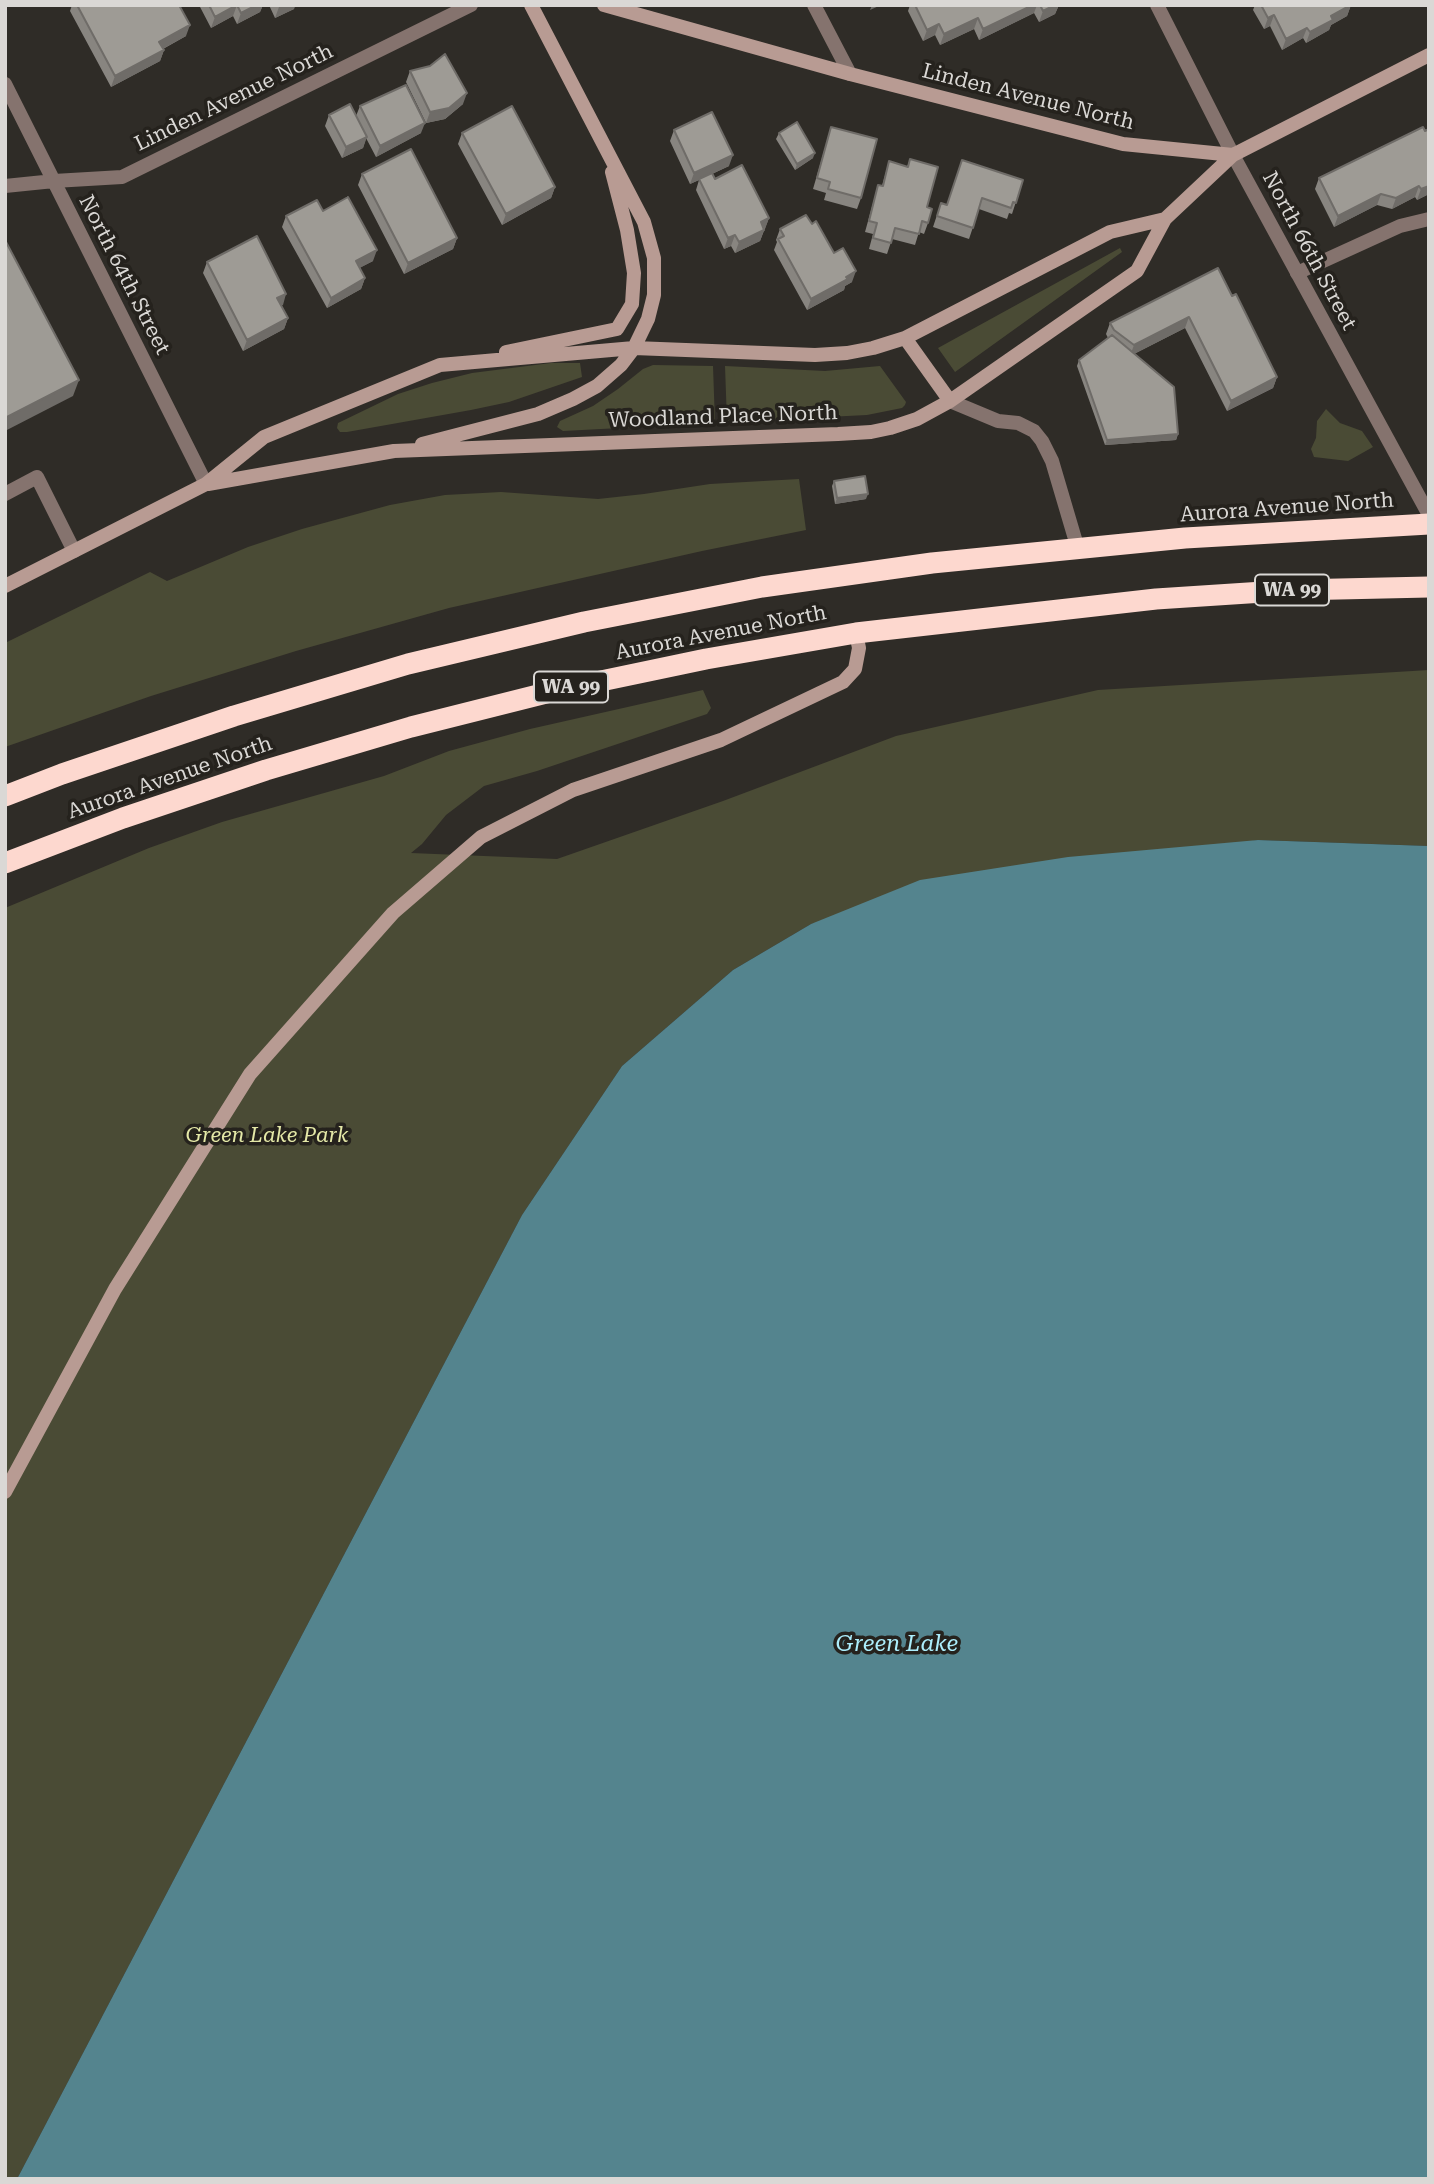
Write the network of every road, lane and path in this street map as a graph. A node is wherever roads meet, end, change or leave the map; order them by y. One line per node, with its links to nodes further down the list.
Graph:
1 (471, 5): 11 (street, Linden Avenue North)
2 (531, 5): 9 (main road)
3 (604, 5): 7 (main road, Linden Avenue North)
4 (814, 5): 7 (street)
5 (1157, 5): 10 (street, North 66th Street)
6 (1429, 55): 10 (main road)
7 (850, 74): 10 (main road, Linden Avenue North)
8 (5, 84): 11 (street, North 64th Street)
9 (608, 153): 17 (main road); 18 (main road)
10 (1233, 155): 13 (main road, Woodland Place North); 15 (street, North 66th Street)
11 (54, 181): 12 (street, Linden Avenue North); 21 (street, North 64th Street)
12 (5, 186)
13 (1165, 219): 16 (main road, Woodland Place North); 19 (main road, Woodland Place North)
14 (1429, 219): 15 (street)
15 (1297, 273): 23 (street, North 66th Street)
16 (905, 338): 17 (main road, Woodland Place North); 19 (main road)
17 (634, 348): 18 (main road, Woodland Place North); 20 (main road)
18 (440, 365): 21 (main road, Woodland Place North)
19 (950, 401): 20 (main road, Woodland Place North); 25 (street)
20 (394, 451): 21 (main road, Woodland Place North)
21 (206, 484): 26 (main road, Woodland Place North)
22 (5, 494): 26 (street)
23 (1429, 515)
24 (1429, 524): 25 (highway, Aurora Avenue North)
25 (1078, 549): 30 (highway, Aurora Avenue North)
26 (74, 551): 27 (main road, Woodland Place North)
27 (5, 586)
28 (1429, 587): 29 (highway, Aurora Avenue North / WA 99)
29 (856, 633): 31 (highway, Aurora Avenue North / WA 99); 32 (main road)
30 (5, 796)
31 (5, 863)
32 (5, 1492)

